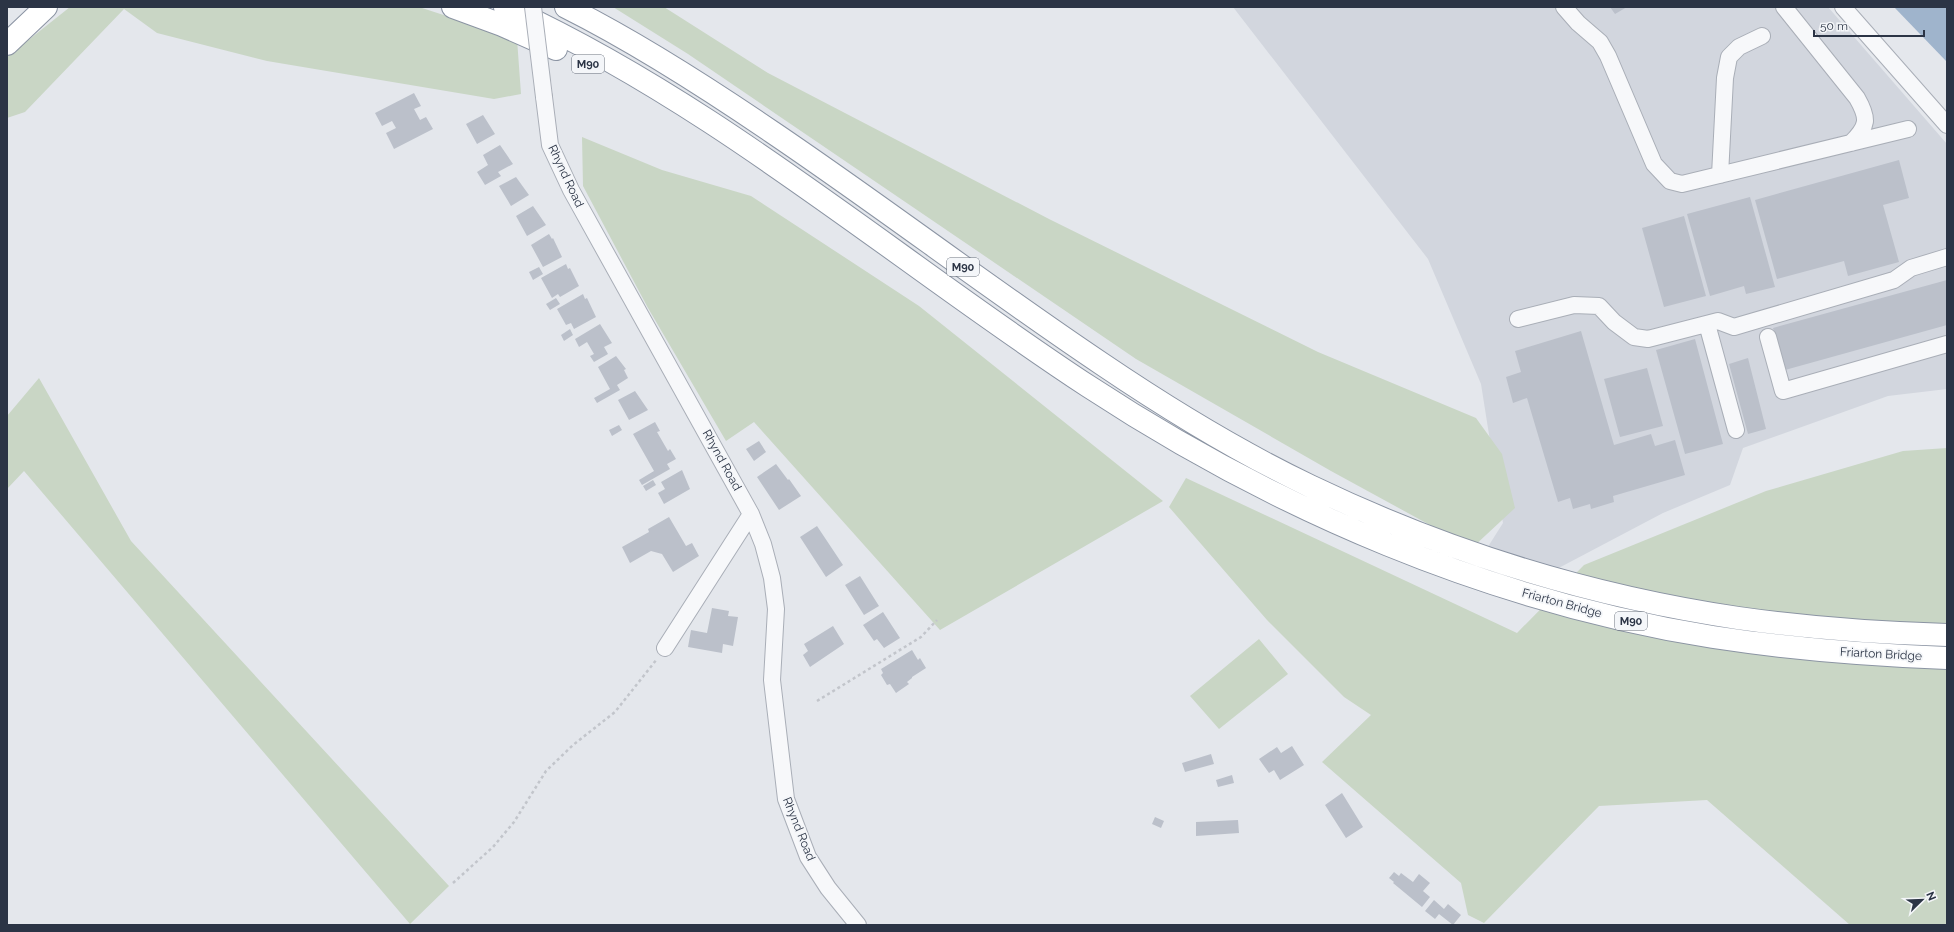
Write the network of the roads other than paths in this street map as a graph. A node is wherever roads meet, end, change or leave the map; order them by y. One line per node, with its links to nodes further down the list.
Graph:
1 (46, 7): 10 (highway)
2 (454, 7): 12 (highway, M90)
3 (505, 7): 12 (highway, M90)
4 (533, 7): 22 (street, Rhynd Road, bridge)
5 (566, 7): 23 (highway, Friarton Bridge / M90)
6 (1564, 7): 15 (street)
7 (1784, 7): 14 (street)
8 (1843, 7): 11 (street)
9 (1762, 36): 15 (street)
10 (7, 44)
11 (1947, 125)
12 (719, 128): 25 (highway, Friarton Bridge / M90)
13 (1908, 129): 14 (street)
14 (1851, 143): 15 (street)
15 (1720, 175)
16 (1947, 257): 18 (street)
17 (1518, 319): 18 (street)
18 (1707, 324): 21 (street)
19 (1768, 337): 20 (street)
20 (1947, 344)
21 (1736, 430)
22 (751, 514): 24 (street); 26 (street, Rhynd Road)
23 (1947, 635)
24 (665, 648)
25 (1947, 658)
26 (858, 925)

